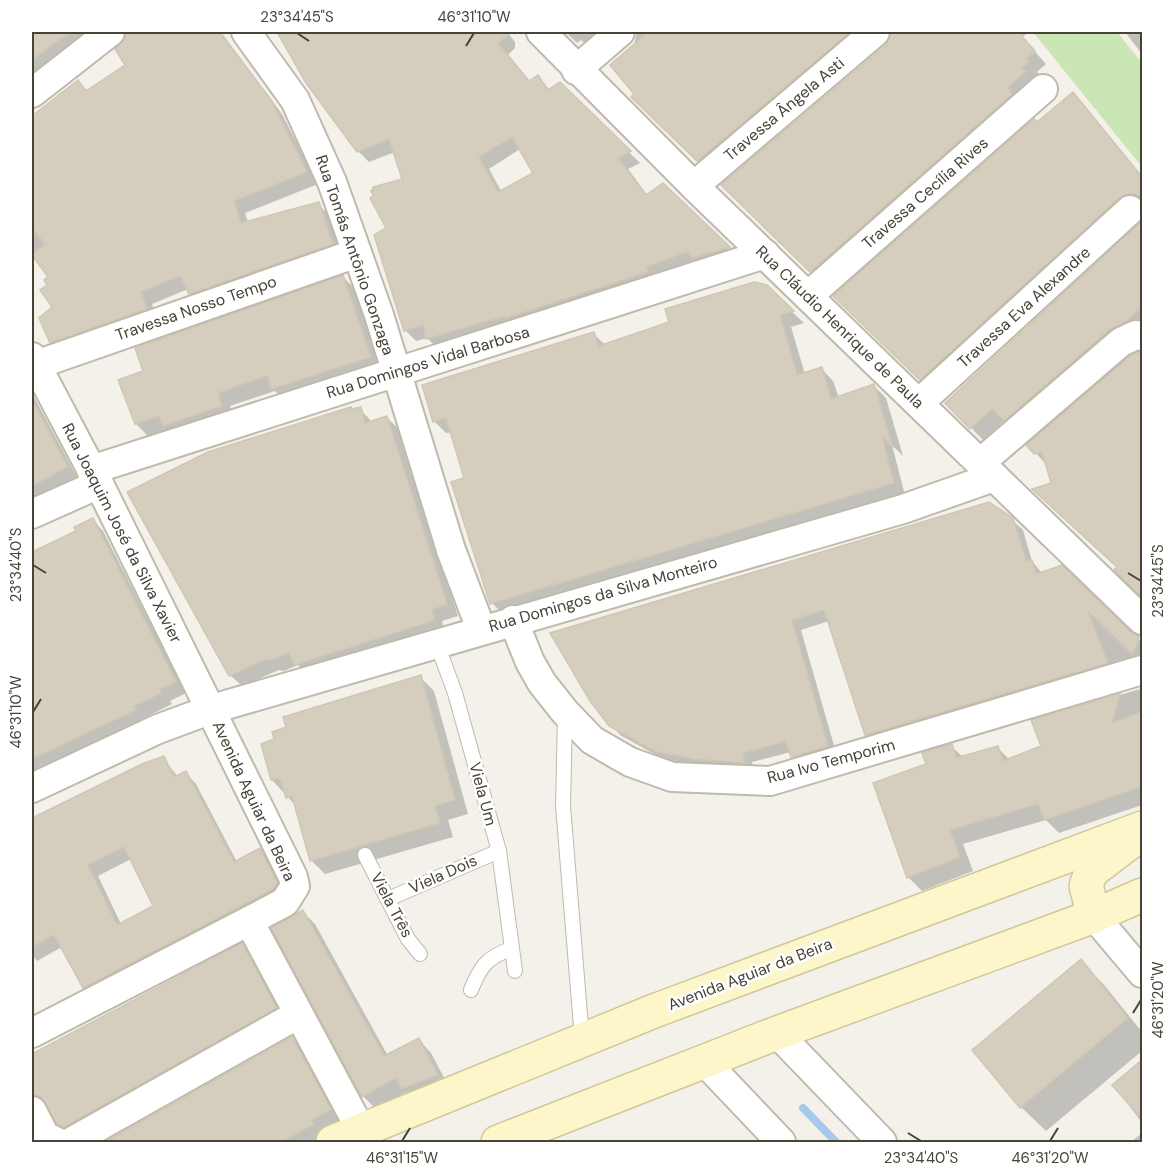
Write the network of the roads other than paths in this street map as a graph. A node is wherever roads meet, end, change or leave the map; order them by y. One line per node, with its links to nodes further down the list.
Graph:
1 (110, 32): 8 (street)
2 (246, 32): 11 (street, Rua Tomás Antônio Gonzaga)
3 (541, 32): 6 (street, Rua Cláudio Henrique de Paula)
4 (620, 32): 6 (street)
5 (875, 32): 9 (street, Travessa Ângela Asti)
6 (576, 70): 9 (street, Rua Cláudio Henrique de Paula)
7 (1043, 89): 13 (street, Travessa Cecília Rives)
8 (32, 93)
9 (694, 186): 12 (street, Rua Cláudio Henrique de Paula)
10 (1130, 210): 17 (street, Travessa Eva Alexandre)
11 (357, 253): 15 (street, Travessa Nosso Tempo); 16 (street, Rua Tomás Antônio Gonzaga)
12 (765, 254): 13 (street, Rua Cláudio Henrique de Paula); 16 (street, Rua Domingos Vidal Barbosa)
13 (808, 296): 17 (street, Rua Cláudio Henrique de Paula)
14 (1143, 336): 18 (street)
15 (34, 361): 19 (street, Rua Joaquim José da Silva Xavier)
16 (395, 371): 19 (street, Rua Domingos Vidal Barbosa); 23 (street, Rua Tomás Antônio Gonzaga)
17 (919, 403): 18 (street, Rua Cláudio Henrique de Paula)
18 (987, 470): 21 (street, Rua Domingos da Silva Monteiro); 22 (street, Rua Cláudio Henrique de Paula)
19 (95, 477): 20 (street, Rua Domingos Vidal Barbosa); 26 (street, Rua Joaquim José da Silva Xavier)
20 (32, 514)
21 (513, 620): 23 (street, Rua Domingos da Silva Monteiro); 27 (street, Rua Ivo Temporim)
22 (1143, 620)
23 (481, 629): 24 (street, Rua Domingos da Silva Monteiro)
24 (437, 644): 26 (street, Rua Domingos da Silva Monteiro); 30 (lane, Viela Um)
25 (1143, 670): 27 (street, Rua Ivo Temporim)
26 (212, 709): 28 (street, Rua Domingos da Silva Monteiro); 35 (street, Avenida Aguiar da Beira)
27 (565, 712): 44 (lane)
28 (32, 788)
29 (1140, 829): 34 (main road); 44 (main road, Avenida Aguiar da Beira)
30 (499, 851): 33 (lane, Viela Dois); 36 (lane, Viela Um)
31 (365, 855): 33 (lane, Viela Três)
32 (1143, 895): 34 (main road)
33 (388, 899): 37 (lane, Viela Três)
34 (1094, 916): 39 (street); 43 (main road)
35 (249, 921): 41 (street, Avenida Aguiar da Beira); 42 (street)
36 (511, 949): 38 (lane, Viela Um); 40 (lane)
37 (420, 954)
38 (515, 971)
39 (1143, 973)
40 (471, 990)
41 (297, 1015): 47 (street, Avenida Aguiar da Beira); 49 (street)
42 (32, 1033)
43 (777, 1033): 45 (main road); 52 (street)
44 (582, 1039): 47 (main road, Avenida Aguiar da Beira)
45 (704, 1061): 50 (main road); 51 (street)
46 (32, 1111): 48 (street)
47 (347, 1136)
48 (57, 1143)
49 (71, 1143)
50 (498, 1143)
51 (781, 1143)
52 (882, 1143)

